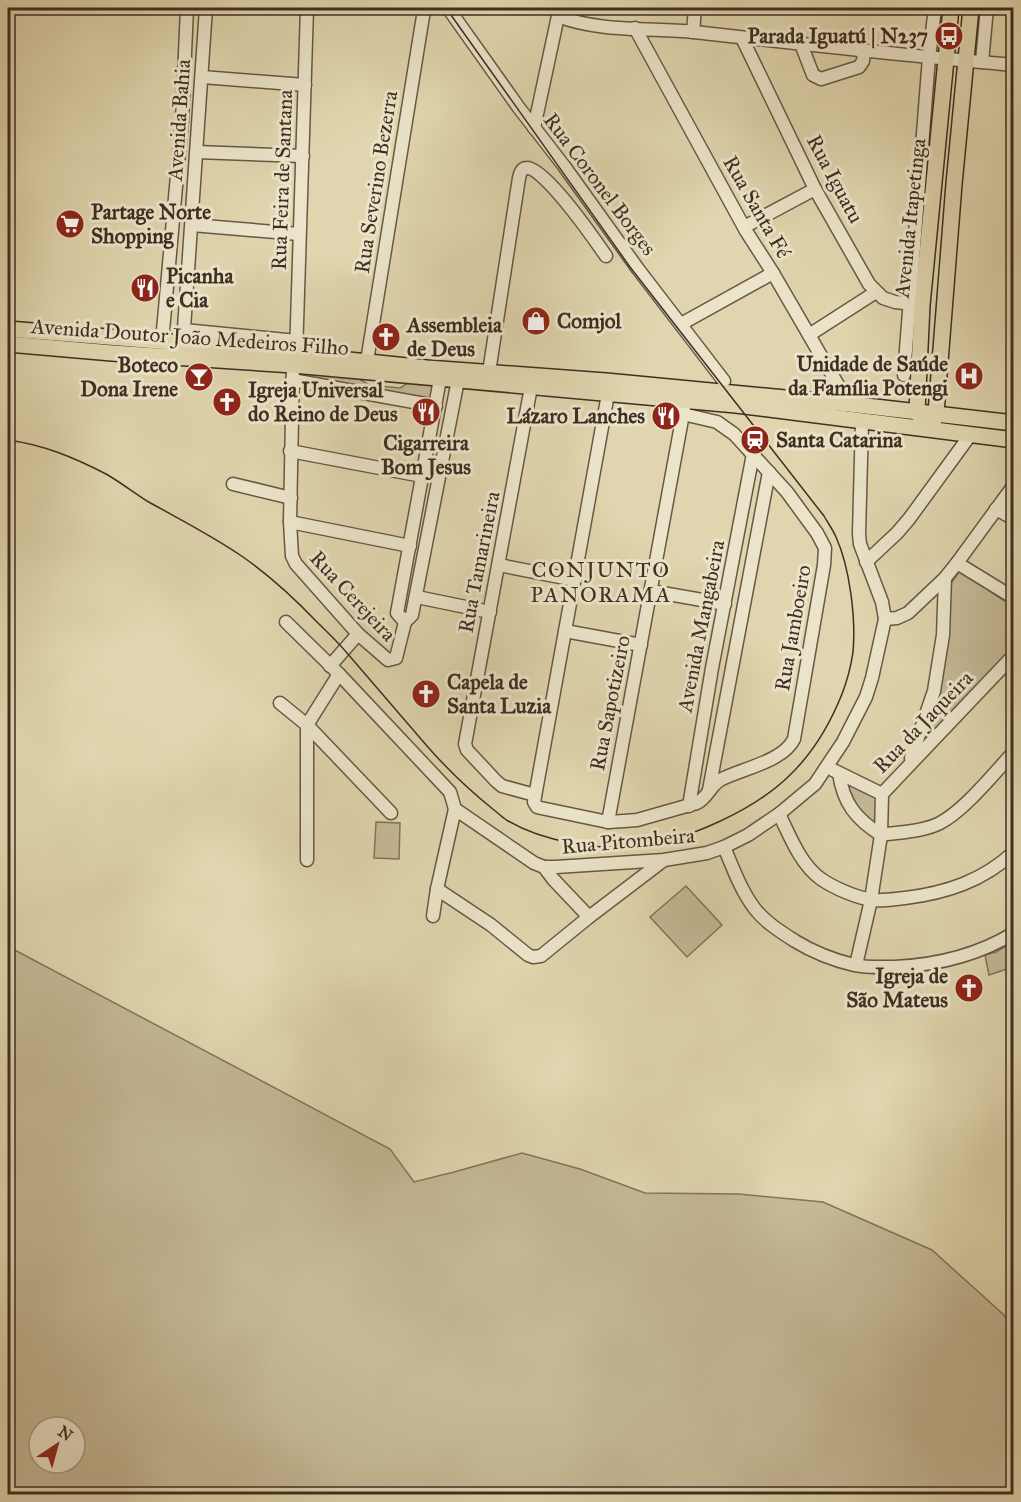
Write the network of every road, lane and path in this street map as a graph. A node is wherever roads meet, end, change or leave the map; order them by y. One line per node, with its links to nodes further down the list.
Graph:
1 (187, 8): 43 (street, Avenida Bahia)
2 (206, 8): 21 (street, Avenida Bahia)
3 (303, 8): 22 (street, Rua Feira de Santana)
4 (448, 8): 23 (street, Rua Coronel Borges)
5 (695, 8): 13 (street)
6 (935, 8): 17 (street, Avenida Itapetinga)
7 (951, 8): 18 (main road, Avenida Itapetinga)
8 (971, 8): 19 (main road, Avenida Itapetinga)
9 (987, 8): 19 (street, Avenida Itapetinga)
10 (424, 10): 48 (street, Rua Severino Bezerra)
11 (561, 12): 12 (street); 23 (street)
12 (635, 28): 13 (street); 32 (street, Rua Santa Fé)
13 (693, 32): 14 (street)
14 (742, 38): 15 (street); 30 (street, Rua Iguatu)
15 (801, 44): 16 (street); 16 (street)
16 (864, 51): 17 (street)
17 (929, 57): 18 (street); 37 (street, Avenida Itapetinga)
18 (947, 60): 19 (street); 26 (main road, Avenida Itapetinga)
19 (974, 62): 20 (street); 27 (main road, Avenida Itapetinga)
20 (1014, 65)
21 (202, 77): 22 (street); 24 (street, Avenida Bahia)
22 (305, 85): 25 (street, Rua Feira de Santana)
23 (534, 128): 38 (street, Rua Coronel Borges)
24 (197, 152): 25 (street); 31 (street, Avenida Bahia)
25 (303, 156): 33 (street, Rua Feira de Santana)
26 (936, 163): 27 (main road); 28 (main road, Avenida Itapetinga)
27 (956, 165): 29 (main road, Avenida Itapetinga)
28 (934, 182): 29 (main road); 37 (main road, Avenida Itapetinga)
29 (954, 184): 63 (main road, Avenida Itapetinga)
30 (815, 189): 32 (street); 36 (street, Rua Iguatu)
31 (192, 225): 33 (street); 41 (street, Avenida Bahia)
32 (744, 227): 35 (street, Rua Santa Fé)
33 (300, 234): 47 (street, Rua Feira de Santana)
34 (606, 256): 49 (street)
35 (773, 273): 38 (street); 40 (street, Rua Santa Fé)
36 (876, 292): 37 (street); 40 (street)
37 (915, 304): 50 (street, Avenida Itapetinga); 52 (main road, Avenida Itapetinga)
38 (681, 324): 54 (street, Rua Coronel Borges)
39 (8, 329): 42 (main road, Avenida Doutor João Medeiros Filho)
40 (809, 335): 57 (street, Rua Santa Fé)
41 (184, 337): 43 (main road, Avenida Doutor João Medeiros Filho); 46 (main road); 47 (main road, Avenida Doutor João Medeiros Filho)
42 (125, 339): 43 (main road, Avenida Doutor João Medeiros Filho); 45 (main road)
43 (162, 342)
44 (8, 344): 45 (main road, Avenida Doutor João Medeiros Filho)
45 (70, 350): 46 (main road, Avenida Doutor João Medeiros Filho)
46 (112, 353): 47 (main road, Avenida Doutor João Medeiros Filho)
47 (294, 360): 48 (main road, Avenida Doutor João Medeiros Filho); 51 (main road, Avenida Doutor João Medeiros Filho); 58 (street); 67 (street, Rua Cerejeira)
48 (367, 361): 49 (main road, Avenida Doutor João Medeiros Filho)
49 (489, 372): 57 (main road, Avenida Doutor João Medeiros Filho)
50 (904, 375)
51 (440, 379): 53 (main road, Avenida Doutor João Medeiros Filho); 58 (street)
52 (920, 379): 60 (main road); 61 (main road, Avenida Itapetinga)
53 (458, 380): 55 (main road, Avenida Doutor João Medeiros Filho); 84 (street)
54 (724, 381)
55 (531, 387): 56 (main road, Avenida Doutor João Medeiros Filho); 80 (street, Rua Tamarineira)
56 (608, 394): 59 (main road, Avenida Doutor João Medeiros Filho); 82 (street)
57 (849, 404): 60 (main road, Avenida Doutor João Medeiros Filho)
58 (436, 406): 70 (street)
59 (684, 407): 62 (main road, Avenida Doutor João Medeiros Filho); 68 (street, Rua Jamboeiro); 83 (street, Rua Sapotizeiro)
60 (894, 409): 61 (main road, Avenida Doutor João Medeiros Filho)
61 (917, 411): 63 (main road)
62 (862, 421): 63 (main road, Avenida Doutor João Medeiros Filho); 78 (street, Rua Pitombeira)
63 (931, 423): 64 (main road, Avenida Doutor João Medeiros Filho); 65 (main road, Avenida Doutor João Medeiros Filho)
64 (1014, 423)
65 (966, 434): 66 (main road, Avenida Doutor João Medeiros Filho); 78 (street)
66 (1014, 440)
67 (290, 451): 70 (street); 73 (street, Rua Cerejeira)
68 (753, 454): 69 (street, Rua Jamboeiro); 86 (street, Avenida Mangabeira)
69 (769, 472): 97 (street, Avenida Mangabeira); 104 (street, Rua Jamboeiro)
70 (422, 476): 77 (street)
71 (233, 484): 73 (street)
72 (1014, 485): 74 (street)
73 (291, 498): 76 (street, Rua Cerejeira)
74 (996, 509): 75 (street); 79 (street)
75 (1014, 519)
76 (290, 522): 77 (street); 92 (street, Rua Cerejeira)
77 (410, 546): 90 (street)
78 (866, 562): 88 (street, Rua Pitombeira)
79 (957, 563): 81 (street); 85 (street)
80 (499, 565): 82 (street); 87 (street, Rua Tamarineira)
81 (945, 578): 88 (street); 101 (street)
82 (575, 580): 91 (street)
83 (651, 591): 86 (street); 93 (street, Rua Sapotizeiro)
84 (417, 597): 87 (street); 90 (street)
85 (1014, 598)
86 (724, 604): 95 (street, Avenida Mangabeira)
87 (490, 612): 106 (street, Rua Tamarineira)
88 (885, 619): 102 (street, Rua Pitombeira)
89 (286, 622): 96 (street, Rua Pitombeira)
90 (405, 622): 92 (street, Rua Cerejeira)
91 (565, 631): 93 (street); 106 (street)
92 (358, 634): 96 (street)
93 (640, 645): 111 (street, Rua Sapotizeiro)
94 (1014, 656): 101 (street, Rua da Jaqueira)
95 (712, 668): 97 (street); 107 (street, Avenida Mangabeira)
96 (335, 670): 99 (street); 108 (street, Rua Pitombeira)
97 (731, 672): 104 (street, Avenida Mangabeira)
98 (280, 703): 99 (street)
99 (308, 725): 109 (street); 115 (street)
100 (1014, 752): 112 (street)
101 (908, 765): 105 (street, Rua da Jaqueira)
102 (827, 767): 103 (street); 110 (street, Rua Pitombeira)
103 (839, 773): 105 (street); 112 (street)
104 (709, 790): 107 (street)
105 (882, 794): 112 (street, Rua da Jaqueira)
106 (535, 798): 111 (street)
107 (689, 806): 111 (street)
108 (455, 809): 117 (street, Rua Pitombeira); 118 (street)
109 (391, 813)
110 (778, 814): 113 (street, Rua Pitombeira); 119 (street)
111 (608, 822)
112 (881, 835): 119 (street, Rua da Jaqueira)
113 (724, 848): 116 (street, Rua Pitombeira); 123 (street)
114 (1014, 852): 119 (street)
115 (307, 860)
116 (664, 860): 117 (street, Rua Pitombeira); 121 (street)
117 (544, 867): 121 (street)
118 (437, 889): 120 (street); 121 (street)
119 (871, 900): 123 (street, Rua da Jaqueira)
120 (433, 916)
121 (589, 917)
122 (1014, 933): 123 (street)
123 (855, 965)

